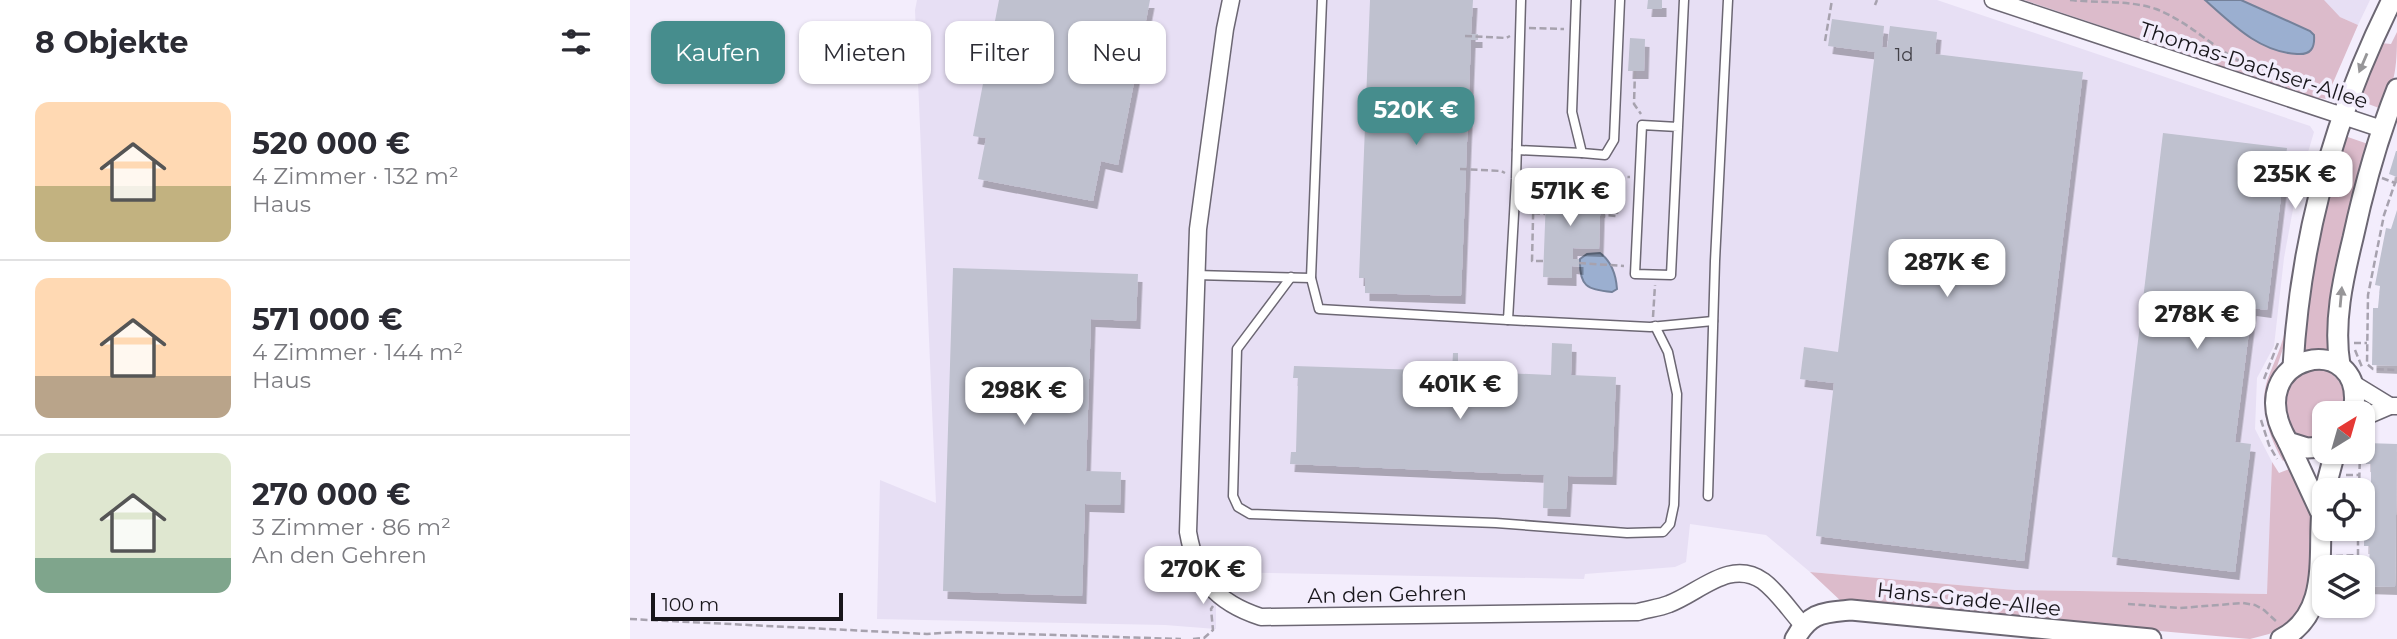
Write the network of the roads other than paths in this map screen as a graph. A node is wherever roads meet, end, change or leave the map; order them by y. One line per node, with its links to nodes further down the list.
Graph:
1 (1231, 0): 16 (street, An den Gehren)
2 (1322, 0): 18 (lane)
3 (1521, 0): 14 (lane)
4 (1576, 0): 15 (lane)
5 (1620, 0): 15 (lane)
6 (1684, 0): 12 (lane)
7 (1728, 0): 20 (lane)
8 (1993, 0): 11 (street, Thomas-Dachser-Allee)
9 (2392, 0): 11 (street, one-way to 11)
10 (2397, 89): 13 (street)
11 (2342, 117): 13 (street, Thomas-Dachser-Allee); 23 (street)
12 (1678, 127): 12 (lane)
13 (2382, 129): 22 (street, one-way to 13)
14 (1517, 150): 15 (lane); 19 (lane)
15 (1582, 153)
16 (1195, 275): 17 (lane); 33 (street, An den Gehren)
17 (1291, 277): 18 (lane); 21 (lane)
18 (1311, 278): 19 (lane)
19 (1508, 320): 21 (lane)
20 (1713, 321): 21 (lane); 31 (lane)
21 (1654, 326)
22 (2340, 365): 23 (street); 24 (street)
23 (2293, 366): 28 (street)
24 (2360, 379): 25 (street); 26 (street)
25 (2355, 401)
26 (2393, 406): 27 (street)
27 (2375, 413)
28 (2288, 442): 29 (street); 30 (street)
29 (2312, 448)
30 (2312, 480)
31 (1708, 496)
32 (2321, 541): 34 (street)
33 (1799, 632): 35 (street, Hans-Grade-Allee)
34 (2284, 637)
35 (2151, 639)

